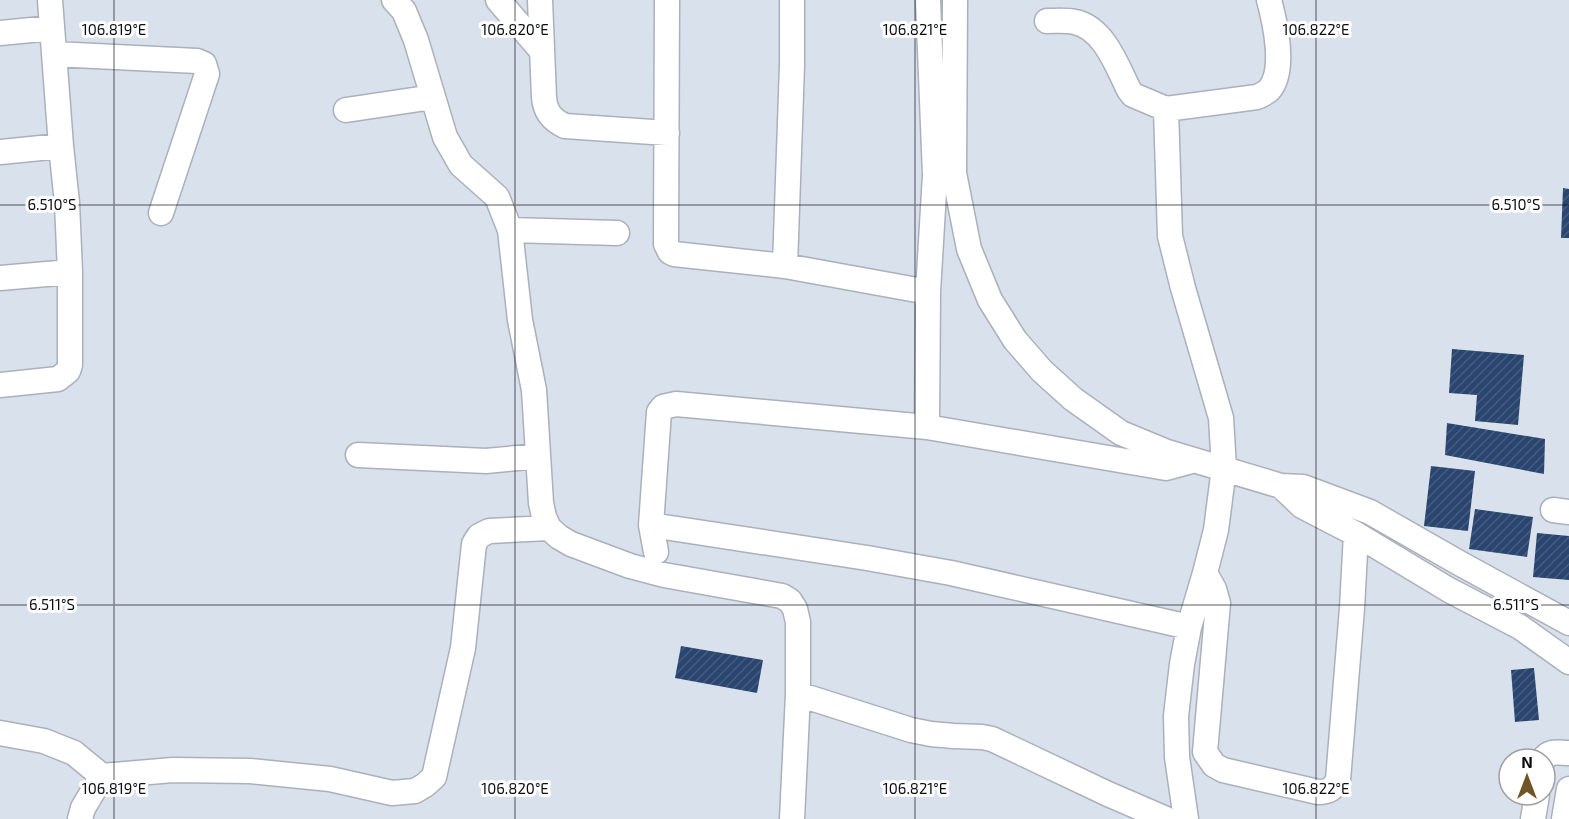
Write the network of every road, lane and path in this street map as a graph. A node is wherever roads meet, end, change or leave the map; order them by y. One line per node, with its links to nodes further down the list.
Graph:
1 (50, 0): 11 (street)
2 (394, 0): 15 (street)
3 (498, 0): 13 (street)
4 (540, 0): 13 (street)
5 (667, 0): 18 (street)
6 (792, 0): 25 (street)
7 (928, 0): 21 (street)
8 (955, 0): 21 (street)
9 (1269, 0): 16 (street)
10 (1047, 21): 16 (street)
11 (52, 28): 12 (street); 14 (street)
12 (0, 33)
13 (542, 50): 18 (street)
14 (54, 54): 19 (street); 22 (street)
15 (433, 97): 17 (street); 23 (street)
16 (1166, 109): 34 (street)
17 (346, 110)
18 (667, 133): 25 (street)
19 (61, 146): 20 (street); 26 (street)
20 (0, 152)
21 (944, 174): 28 (street); 33 (street)
22 (161, 213)
23 (510, 230): 24 (street); 32 (street)
24 (617, 233)
25 (785, 266): 28 (street)
26 (70, 272): 27 (street); 29 (street)
27 (0, 278)
28 (928, 292): 30 (street)
29 (0, 385)
30 (927, 427): 33 (street); 36 (street)
31 (358, 455): 32 (street)
32 (538, 456): 37 (street)
33 (1195, 460): 34 (street)
34 (1224, 468): 35 (street); 40 (street)
35 (1281, 486): 38 (street); 41 (street)
36 (651, 525): 39 (street); 43 (street)
37 (549, 528): 46 (street); 48 (street)
38 (1356, 534): 40 (street); 44 (street)
39 (656, 552)
40 (1205, 573): 43 (street)
41 (1533, 602): 42 (street); 44 (street)
42 (1569, 623)
43 (1189, 627): 53 (street)
44 (1520, 627): 45 (street)
45 (1569, 662)
46 (798, 694): 51 (street); 52 (street)
47 (0, 733): 48 (street)
48 (102, 776): 50 (street)
49 (1569, 789): 54 (street)
50 (80, 819)
51 (792, 819)
52 (1166, 819)
53 (1186, 819)
54 (1564, 819)

